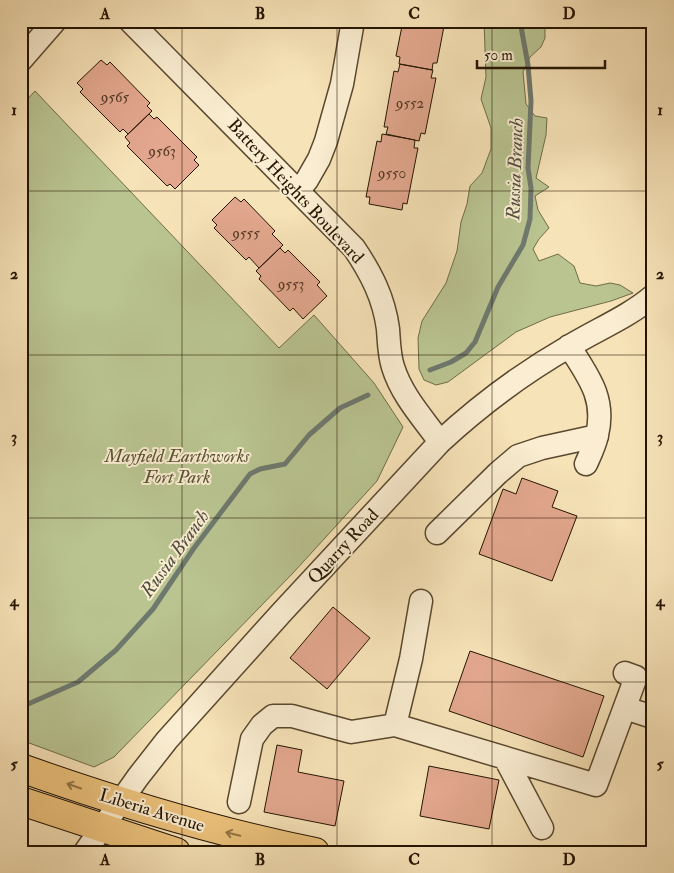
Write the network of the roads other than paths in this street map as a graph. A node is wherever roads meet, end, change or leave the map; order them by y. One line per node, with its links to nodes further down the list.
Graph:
1 (55, 21): 4 (street)
2 (130, 21): 5 (street, Battery Heights Boulevard)
3 (353, 21): 5 (street)
4 (21, 60)
5 (298, 191): 9 (street, Battery Heights Boulevard)
6 (653, 296): 7 (street, Quarry Road)
7 (569, 346): 8 (street); 9 (street, Quarry Road)
8 (597, 436): 10 (street); 11 (street)
9 (440, 442): 20 (street, Quarry Road)
10 (586, 464)
11 (437, 533)
12 (421, 601): 16 (street)
13 (625, 673): 14 (street)
14 (625, 708): 15 (street); 17 (street)
15 (653, 717)
16 (395, 725): 17 (street); 21 (street)
17 (505, 758): 23 (street)
18 (21, 768): 20 (highway, Liberia Avenue, one-way to 18)
19 (21, 801): 22 (highway, Liberia Avenue)
20 (120, 801): 22 (street, Quarry Road); 26 (highway, Liberia Avenue, one-way to 20)
21 (239, 802)
22 (100, 828): 24 (street, Quarry Road); 25 (highway, Liberia Avenue)
23 (542, 828)
24 (85, 852)
25 (176, 852)
26 (315, 852)

